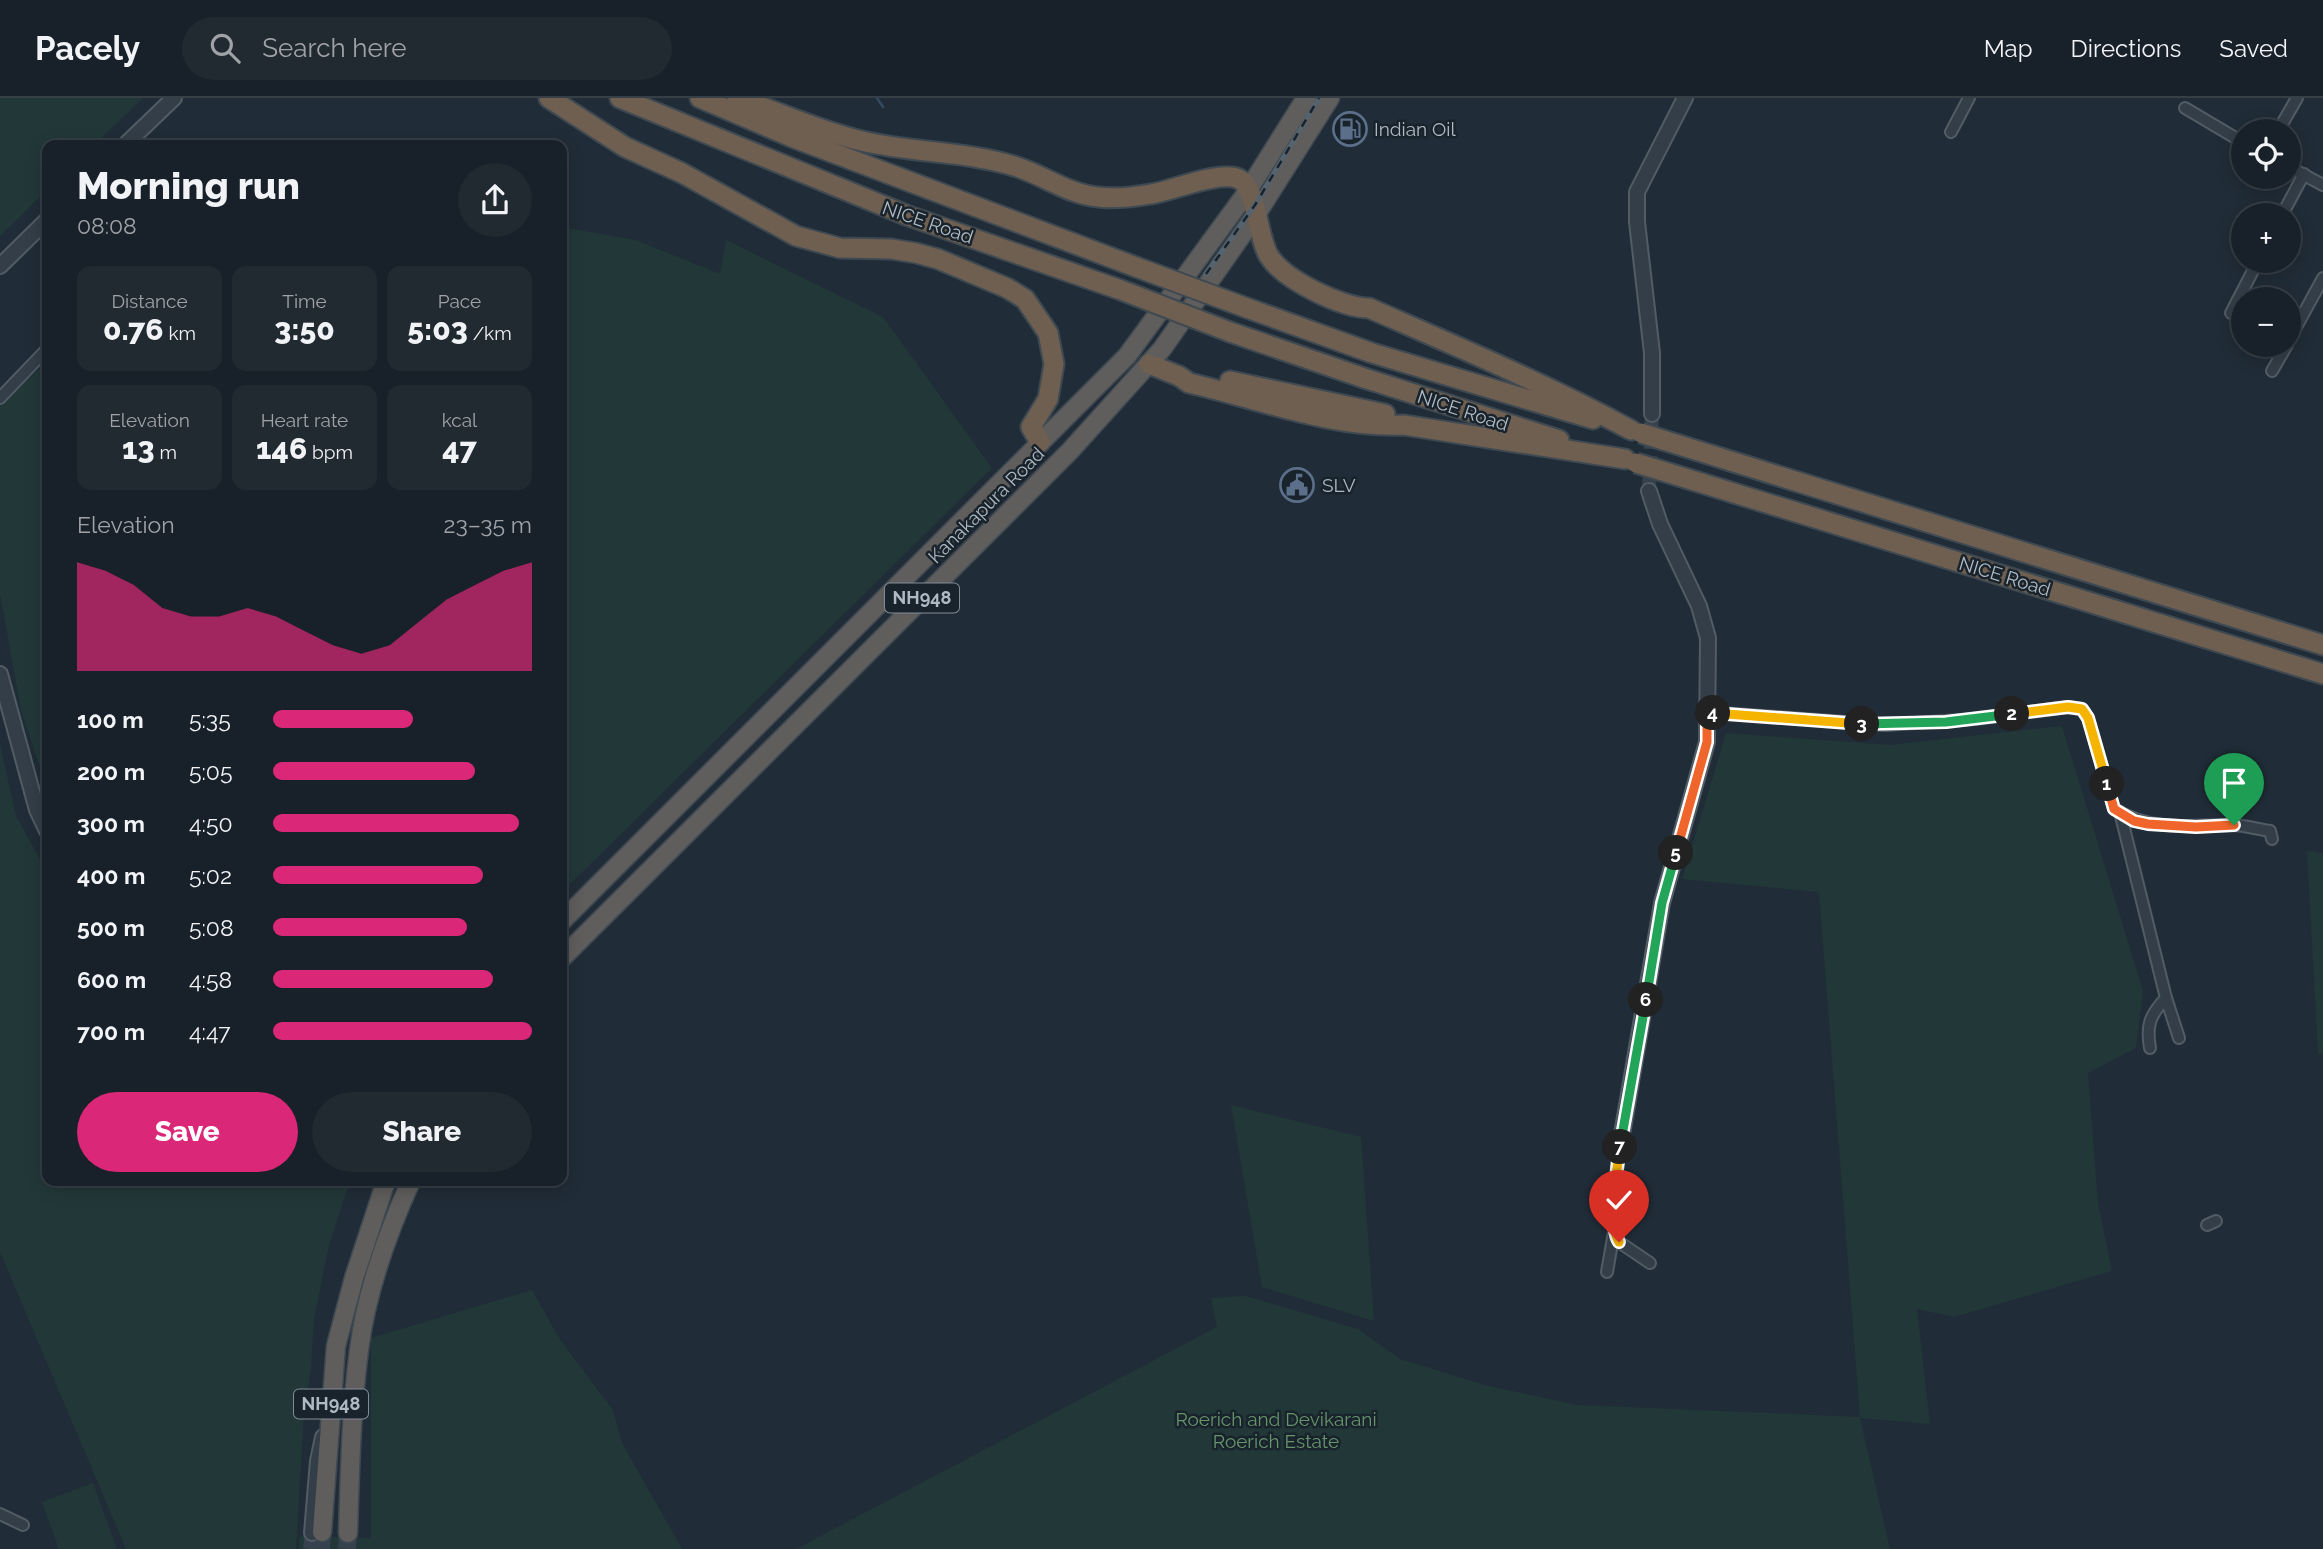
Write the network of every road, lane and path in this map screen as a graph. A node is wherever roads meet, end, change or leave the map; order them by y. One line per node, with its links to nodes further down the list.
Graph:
1 (174, 98): 15 (street)
2 (548, 98): 33 (highway)
3 (620, 98): 34 (highway, NICE Road, bridge)
4 (700, 98): 32 (highway, NICE Road, bridge)
5 (737, 98): 19 (highway)
6 (1306, 98): 19 (highway, Kanakapura Road / NH948)
7 (1329, 98): 21 (highway, Kanakapura Road)
8 (1685, 98): 31 (street)
9 (1969, 98): 13 (street)
10 (2297, 98): 12 (street)
11 (2185, 108): 14 (street)
12 (2285, 119)
13 (1951, 132)
14 (2231, 135)
15 (130, 140)
16 (2301, 173): 17 (street)
17 (2304, 174): 18 (street); 20 (street)
18 (2323, 184)
19 (1249, 188): 21 (highway); 33 (highway, Kanakapura Road / NH948)
20 (2288, 203)
21 (1256, 215): 28 (highway, Kanakapura Road / NH948); 32 (highway)
22 (42, 225): 23 (street)
23 (0, 266)
24 (2323, 278): 25 (street)
25 (2301, 319)
26 (42, 354): 30 (street)
27 (2280, 357): 29 (street)
28 (1149, 364): 34 (highway); 37 (highway, Kanakapura Road / NH948)
29 (2272, 371)
30 (0, 398)
31 (1652, 414)
32 (1636, 432): 38 (highway, NICE Road, bridge)
33 (1040, 442): 36 (highway, Kanakapura Road / NH948)
34 (1631, 461): 40 (highway, NICE Road, bridge)
35 (1649, 491): 41 (street)
36 (953, 531): 37 (highway); 45 (highway, Kanakapura Road / NH948)
37 (972, 547): 46 (highway, Kanakapura Road / NH948)
38 (2323, 645)
39 (0, 674): 43 (street)
40 (2323, 674)
41 (1707, 712): 42 (street); 50 (street)
42 (2120, 812): 44 (street); 47 (street)
43 (42, 820)
44 (2272, 839)
45 (567, 916)
46 (567, 953)
47 (2166, 998): 48 (street); 49 (street)
48 (2179, 1038)
49 (2150, 1048)
50 (1618, 1157): 53 (street)
51 (384, 1186): 58 (highway, NH948)
52 (409, 1186): 59 (highway, NH948)
53 (1614, 1232): 54 (street); 55 (street)
54 (1650, 1264)
55 (1607, 1272)
56 (0, 1514): 57 (street)
57 (23, 1525)
58 (317, 1533)
59 (348, 1533)

